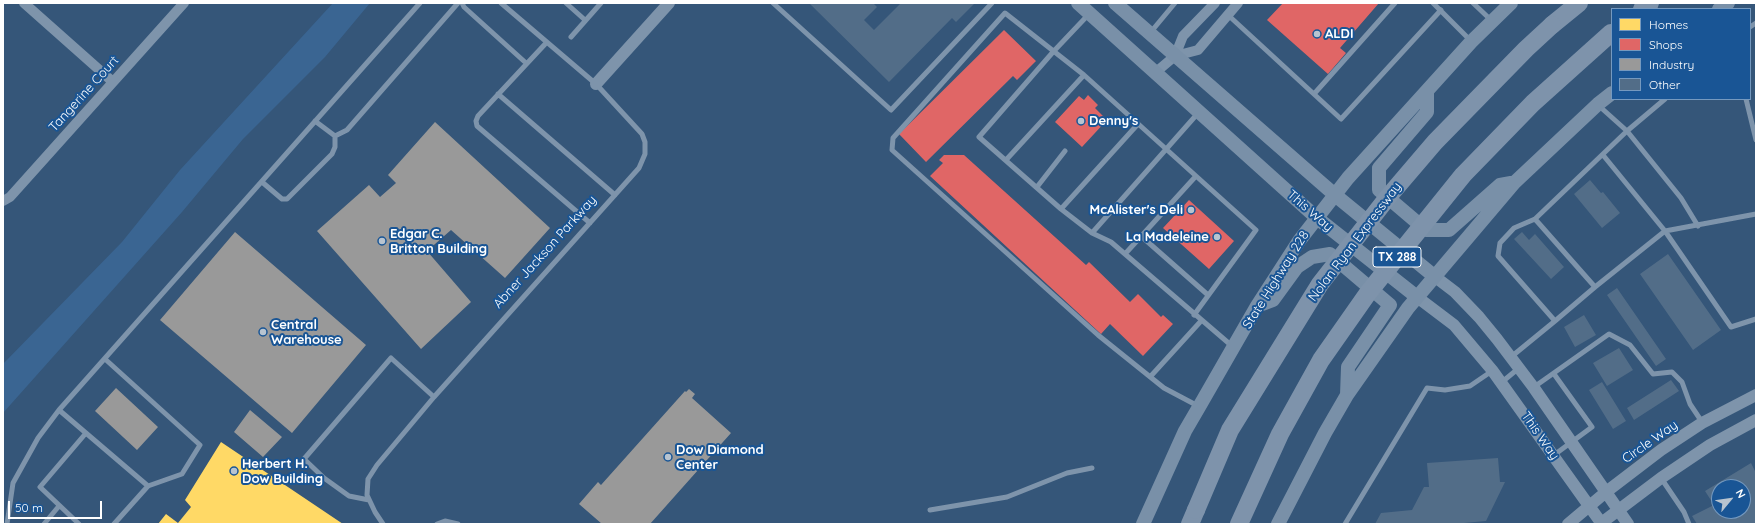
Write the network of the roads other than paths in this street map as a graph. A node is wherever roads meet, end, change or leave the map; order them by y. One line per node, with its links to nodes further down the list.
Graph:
1 (24, 3): 37 (street)
2 (184, 3): 37 (street, Tangerine Court)
3 (420, 3): 47 (lane)
4 (458, 3): 50 (lane)
5 (462, 3): 34 (lane)
6 (501, 3): 30 (lane, Abner Jackson Parkway)
7 (566, 3): 25 (lane)
8 (601, 3): 25 (lane)
9 (669, 3): 38 (street)
10 (773, 3): 11 (lane)
11 (992, 3)
12 (1078, 3): 23 (main road, This Way)
13 (1115, 3): 27 (main road, This Way)
14 (1175, 3): 27 (lane)
15 (1216, 3): 33 (street)
16 (1238, 3): 24 (street)
17 (1395, 3): 41 (lane)
18 (1433, 3): 22 (lane)
19 (1473, 3): 26 (lane)
20 (1511, 3): 26 (main road, State Highway 228)
21 (1578, 3): 110 (highway, Nolan Ryan Expressway / TX 288, bridge)
22 (1440, 10): 31 (lane); 41 (lane)
23 (1090, 14): 32 (lane); 35 (main road, This Way)
24 (1228, 14): 33 (street); 41 (lane)
25 (585, 20): 29 (lane)
26 (1492, 20): 31 (main road, State Highway 228)
27 (1150, 34): 33 (main road, This Way)
28 (1611, 34): 119 (highway, TX 288, bridge)
29 (571, 37)
30 (546, 42): 34 (lane); 38 (lane, Abner Jackson Parkway)
31 (1471, 42): 39 (main road, State Highway 228)
32 (1053, 52): 36 (lane); 55 (lane); 88 (lane)
33 (1175, 56): 35 (street); 61 (main road, This Way)
34 (526, 63): 40 (lane)
35 (1156, 72): 46 (main road, This Way)
36 (1084, 75): 48 (lane); 55 (lane)
37 (113, 82): 62 (street, Tangerine Court)
38 (596, 84): 60 (lane, Abner Jackson Parkway)
39 (1426, 92): 58 (main road); 61 (main road, State Highway 228)
40 (498, 94): 60 (lane); 67 (lane)
41 (1314, 94)
42 (1611, 94): 45 (main road)
43 (1664, 100): 49 (lane)
44 (1746, 100): 51 (lane)
45 (1597, 105): 49 (lane); 58 (main road)
46 (1199, 112): 52 (lane); 65 (main road, This Way)
47 (315, 121): 50 (lane); 57 (lane)
48 (1138, 124): 52 (lane); 63 (lane)
49 (1627, 131): 54 (lane); 68 (lane)
50 (335, 136): 57 (lane)
51 (1756, 140)
52 (1166, 150): 56 (lane); 70 (lane)
53 (1066, 151): 59 (lane)
54 (1603, 155): 66 (lane); 69 (lane)
55 (1006, 160): 59 (lane)
56 (1196, 176): 71 (lane); 75 (lane)
57 (262, 182): 84 (lane)
58 (1514, 183): 73 (main road)
59 (1037, 187): 63 (lane)
60 (615, 195): 67 (lane, Abner Jackson Parkway)
61 (1335, 195): 65 (main road, State Highway 228); 73 (main road, This Way)
62 (3, 201)
63 (1061, 209): 70 (lane)
64 (1756, 214): 68 (lane)
65 (1317, 218): 76 (main road, This Way); 77 (main road, State Highway 228)
66 (1535, 219): 74 (lane); 81 (lane)
67 (590, 223): 93 (lane, Abner Jackson Parkway)
68 (1698, 226): 69 (lane)
69 (1665, 232): 74 (lane); 79 (lane)
70 (1092, 233): 72 (lane)
71 (1141, 236): 72 (lane); 75 (lane)
72 (1125, 254): 78 (lane)
73 (1434, 276): 76 (main road); 83 (street, This Way)
74 (1594, 287): 81 (lane)
75 (1208, 295): 78 (lane)
76 (1417, 297): 86 (street, This Way); 92 (main road)
77 (1257, 306): 82 (main road, State Highway 228); 92 (main road)
78 (1194, 315): 80 (lane)
79 (1756, 319)
80 (1201, 321): 82 (lane); 88 (lane)
81 (1555, 321): 83 (lane)
82 (1234, 348): 94 (main road, State Highway 228)
83 (1511, 357): 85 (street, This Way)
84 (105, 359): 95 (lane); 103 (lane)
85 (1519, 368): 89 (lane); 90 (street, This Way)
86 (1492, 370): 89 (street, This Way); 121 (lane)
87 (1554, 374): 90 (lane); 97 (lane); 99 (lane)
88 (1150, 377): 94 (lane)
89 (1502, 382): 100 (street, This Way)
90 (1534, 388): 99 (street, This Way)
91 (1756, 394): 97 (street, Circle Way)
92 (1348, 395): 120 (main road)
93 (434, 397): 105 (lane, Abner Jackson Parkway); 105 (lane)
94 (1199, 407): 111 (main road, State Highway 228)
95 (59, 410): 98 (lane); 112 (lane)
96 (1756, 420): 102 (street)
97 (1702, 423): 104 (street, Circle Way)
98 (86, 433): 103 (lane); 106 (lane)
99 (1571, 442): 100 (lane); 104 (street, This Way)
100 (1553, 456): 107 (street, This Way)
101 (1092, 468): 108 (lane)
102 (1661, 478): 109 (street); 125 (lane)
103 (148, 486): 115 (lane)
104 (1606, 492): 107 (street, Circle Way); 109 (street, This Way)
105 (369, 500): 116 (lane, Abner Jackson Parkway)
106 (59, 506): 113 (lane); 114 (lane)
107 (1589, 506): 122 (street, Circle Way); 123 (street, This Way)
108 (930, 510)
109 (1618, 510): 123 (street); 124 (street, This Way)
110 (1193, 517)
111 (1145, 519)
112 (7, 524)
113 (44, 524)
114 (79, 524)
115 (114, 524)
116 (383, 524)
117 (437, 524): 118 (lane)
118 (458, 524)
119 (1239, 524)
120 (1278, 524)
121 (1345, 524)
122 (1568, 524)
123 (1601, 524)
124 (1628, 524)
125 (1689, 524)

